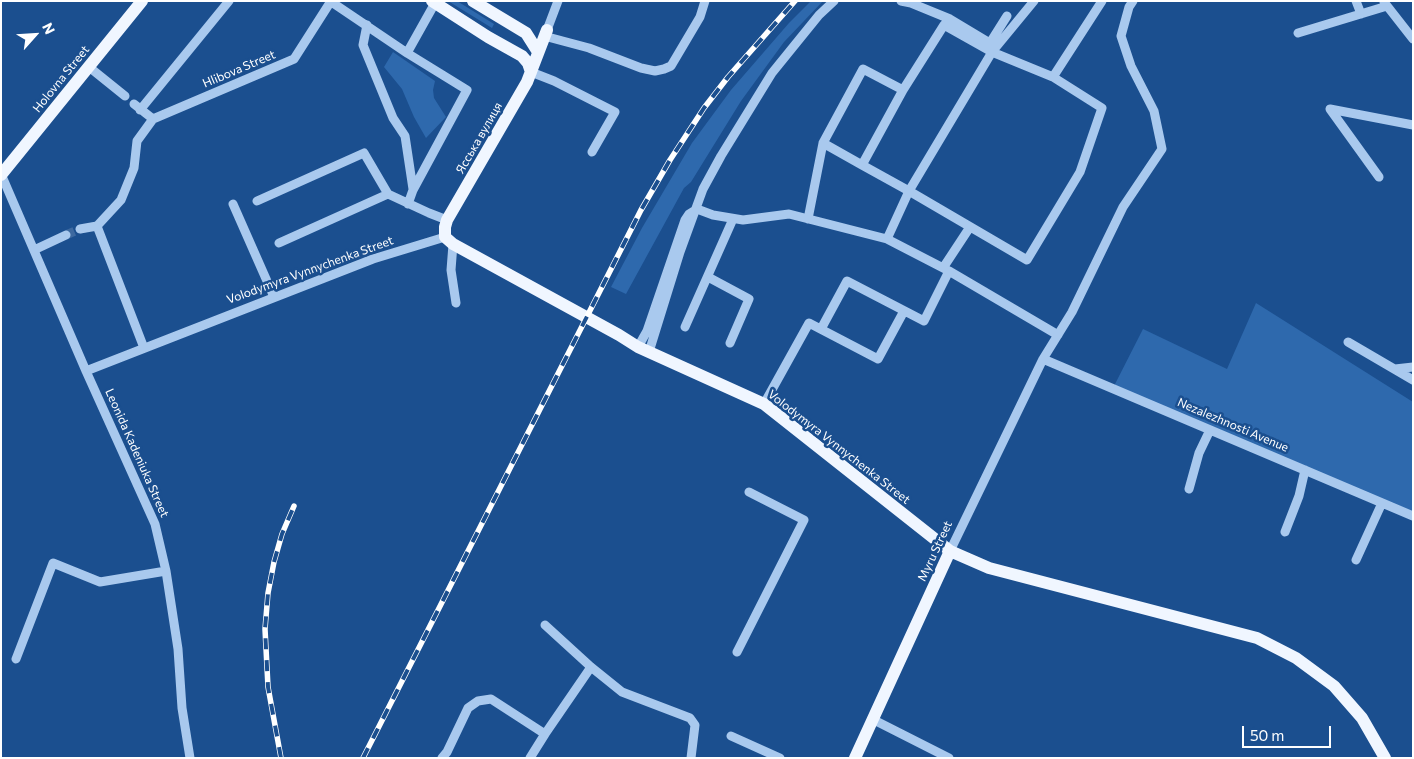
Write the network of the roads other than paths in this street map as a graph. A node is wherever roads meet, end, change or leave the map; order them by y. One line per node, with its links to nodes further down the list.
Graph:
1 (142, 1): 25 (main road, Holovna Street)
2 (229, 1): 30 (street)
3 (330, 1): 17 (street); 30 (street, Hlibova Street)
4 (473, 1): 18 (main road)
5 (558, 1): 19 (street)
6 (705, 1): 19 (street)
7 (834, 1): 43 (street)
8 (901, 1): 16 (street)
9 (1034, 1): 23 (street)
10 (1102, 1): 27 (street)
11 (1133, 1): 62 (street, Myru Street)
12 (1356, 1): 15 (street)
13 (434, 2): 24 (street); 26 (main road)
14 (1385, 4): 15 (street); 21 (street)
15 (1361, 14): 20 (street)
16 (1007, 16)
17 (367, 25): 24 (street); 37 (street)
18 (526, 33): 19 (main road); 22 (main road)
19 (546, 33): 22 (main road, Ясська вулиця)
20 (1298, 33)
21 (1413, 39)
22 (538, 52): 26 (main road, Ясська вулиця)
23 (992, 52): 27 (street); 28 (street); 38 (street)
24 (406, 53): 37 (street)
25 (89, 67): 29 (street); 35 (main road, Holovna Street)
26 (531, 72): 33 (street); 46 (main road, Ясська вулиця)
27 (1053, 77): 48 (street)
28 (903, 90): 32 (street); 34 (street)
29 (125, 96)
30 (153, 119): 47 (street)
31 (1413, 125): 36 (street)
32 (822, 143): 34 (street); 45 (street)
33 (592, 152)
34 (862, 165): 38 (street)
35 (1, 175): 54 (street, Leonida Kadeniuka Street)
36 (1379, 177)
37 (413, 190): 42 (street)
38 (909, 191): 48 (street); 51 (street)
39 (388, 194): 40 (street); 42 (street); 53 (street)
40 (257, 201)
41 (233, 204): 57 (street)
42 (408, 204): 46 (street)
43 (697, 209): 44 (street); 66 (street)
44 (733, 219): 45 (street); 56 (street)
45 (808, 219): 51 (street)
46 (447, 220): 52 (main road, Ясська вулиця)
47 (97, 226): 49 (street); 65 (street)
48 (970, 227): 55 (street)
49 (80, 229)
50 (66, 235): 54 (street)
51 (887, 239): 55 (street)
52 (449, 241): 57 (street, Volodymyra Vynnychenka Street); 58 (street); 66 (main road, Volodymyra Vynnychenka Street)
53 (279, 243)
54 (34, 250): 70 (street, Leonida Kadeniuka Street)
55 (946, 270): 59 (street); 62 (street)
56 (708, 277): 60 (street); 64 (street)
57 (274, 297): 65 (street, Volodymyra Vynnychenka Street)
58 (456, 303)
59 (904, 311): 61 (street); 61 (street)
60 (685, 327)
61 (821, 329): 72 (street)
62 (1058, 335): 67 (street, Myru Street)
63 (1348, 342): 69 (street)
64 (730, 343)
65 (144, 348): 70 (street, Volodymyra Vynnychenka Street)
66 (643, 349): 72 (main road, Volodymyra Vynnychenka Street)
67 (1043, 359): 73 (street, Nezalezhnosti Avenue); 80 (street, Myru Street)
68 (1413, 367): 69 (street)
69 (1395, 369): 71 (street)
70 (86, 371): 82 (street, Leonida Kadeniuka Street)
71 (1413, 380)
72 (764, 404): 80 (main road, Volodymyra Vynnychenka Street)
73 (1210, 430): 74 (street, Nezalezhnosti Avenue); 75 (street)
74 (1305, 470): 77 (street, Nezalezhnosti Avenue); 79 (street)
75 (1189, 489)
76 (749, 492): 84 (street)
77 (1382, 503): 78 (street, Nezalezhnosti Avenue); 81 (street)
78 (1413, 516)
79 (1285, 532)
80 (950, 551): 87 (main road, Myru Street); 97 (main road, Volodymyra Vynnychenka Street)
81 (1356, 560)
82 (166, 571): 85 (street); 90 (street, Leonida Kadeniuka Street)
83 (544, 625): 86 (street)
84 (737, 652)
85 (16, 659)
86 (591, 667): 88 (street); 93 (street)
87 (872, 719): 95 (main road, Myru Street); 96 (street)
88 (545, 734): 91 (street); 92 (street)
89 (731, 736): 94 (street)
90 (190, 758)
91 (442, 758)
92 (530, 758)
93 (691, 758)
94 (780, 758)
95 (855, 758)
96 (949, 758)
97 (1385, 758)

